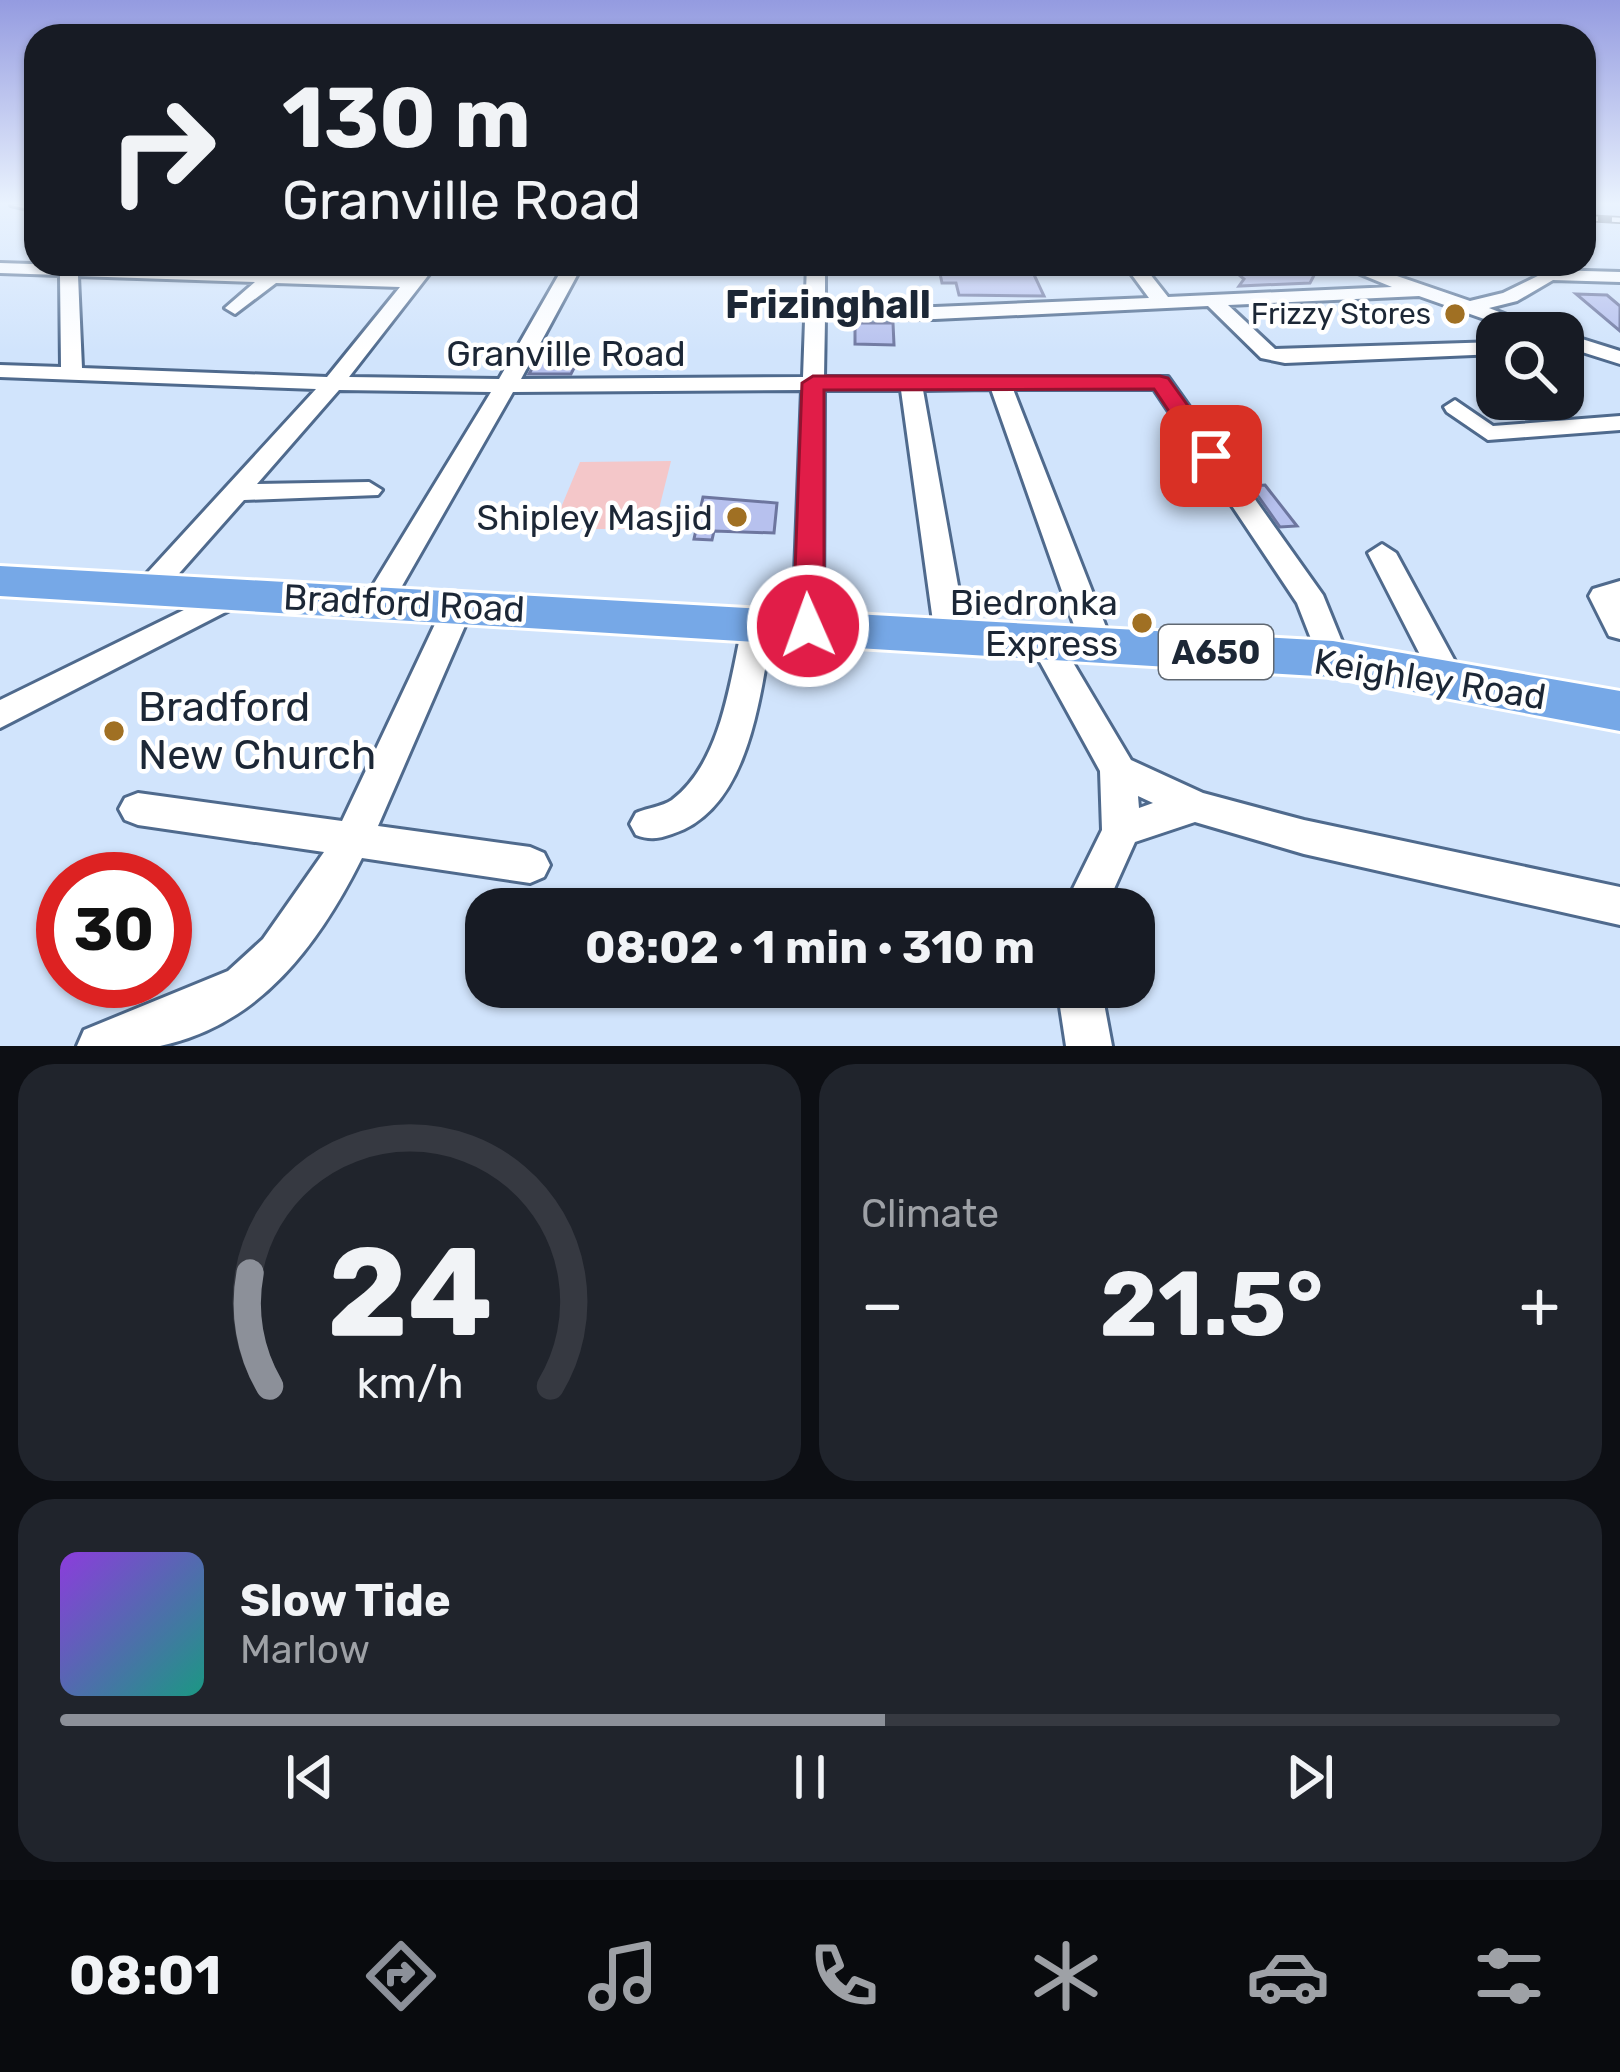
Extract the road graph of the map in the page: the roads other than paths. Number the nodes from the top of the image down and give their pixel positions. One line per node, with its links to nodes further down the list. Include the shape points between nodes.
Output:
1 (69, 276): 22 (street)
2 (264, 276): 14 (street)
3 (420, 276): 26 (street)
4 (568, 276): 27 (street)
5 (816, 276): 16 (street)
6 (1142, 276): 13 (street)
7 (1378, 276): 11 (street)
8 (1548, 276): 15 (street)
9 (1585, 276): 10 (street)
10 (1620, 277)
11 (1417, 290): 12 (street); 15 (street)
12 (1212, 300): 13 (street); 19 (street, via 1268,354)
13 (1162, 302): 16 (street)
14 (235, 308)
15 (1466, 308): 17 (street)
16 (815, 312): 25 (street)
17 (1478, 312)
18 (1584, 348): 20 (street)
19 (1476, 349)
20 (1620, 358)
21 (0, 371): 22 (street, Granville Road)
22 (72, 374): 26 (street, Granville Road)
23 (911, 382): 24 (street, Granville Road); 25 (street, Granville Road); 42 (street)
24 (999, 382): 44 (street); 45 (street, Granville Road, via 1160,382 1296,578)
25 (813, 383): 27 (street, Granville Road); 40 (street)
26 (332, 385): 27 (street, Granville Road); 31 (street)
27 (511, 386): 37 (street, via 458,460)
28 (1455, 407): 29 (street, via 1488,433)
29 (1620, 423)
30 (370, 490): 31 (street)
31 (234, 492): 34 (street)
32 (1382, 553): 46 (street)
33 (0, 581): 34 (highway, Bradford Road / A650)
34 (149, 589): 35 (highway, Bradford Road / A650)
35 (238, 594): 37 (highway, Bradford Road / A650); 48 (street)
36 (1612, 594): 41 (street)
37 (380, 600): 38 (highway, Bradford Road / A650)
38 (459, 605): 39 (highway, Bradford Road / A650); 54 (street)
39 (758, 623): 40 (highway, Bradford Road / A650); 52 (street, via 741,696 704,792 680,815)
40 (808, 626): 42 (highway, Keighley Road / A650)
41 (1620, 628)
42 (951, 636): 43 (highway, Keighley Road / A650)
43 (1045, 642): 44 (highway, Keighley Road / A650); 49 (street)
44 (1096, 645): 45 (highway, Keighley Road / A650)
45 (1333, 659): 46 (highway, Keighley Road / A650)
46 (1448, 678): 47 (highway, Keighley Road / A650)
47 (1620, 711)
48 (0, 715)
49 (1118, 770): 50 (street); 53 (street)
50 (1195, 806): 53 (street); 57 (street)
51 (138, 809): 54 (street)
52 (649, 824)
53 (1121, 830): 56 (street)
54 (351, 836): 55 (street); 59 (street, via 290,946 239,989)
55 (530, 865)
56 (1094, 888)
57 (1620, 906)
58 (1083, 1008): 60 (street)
59 (100, 1046)
60 (1089, 1046)

